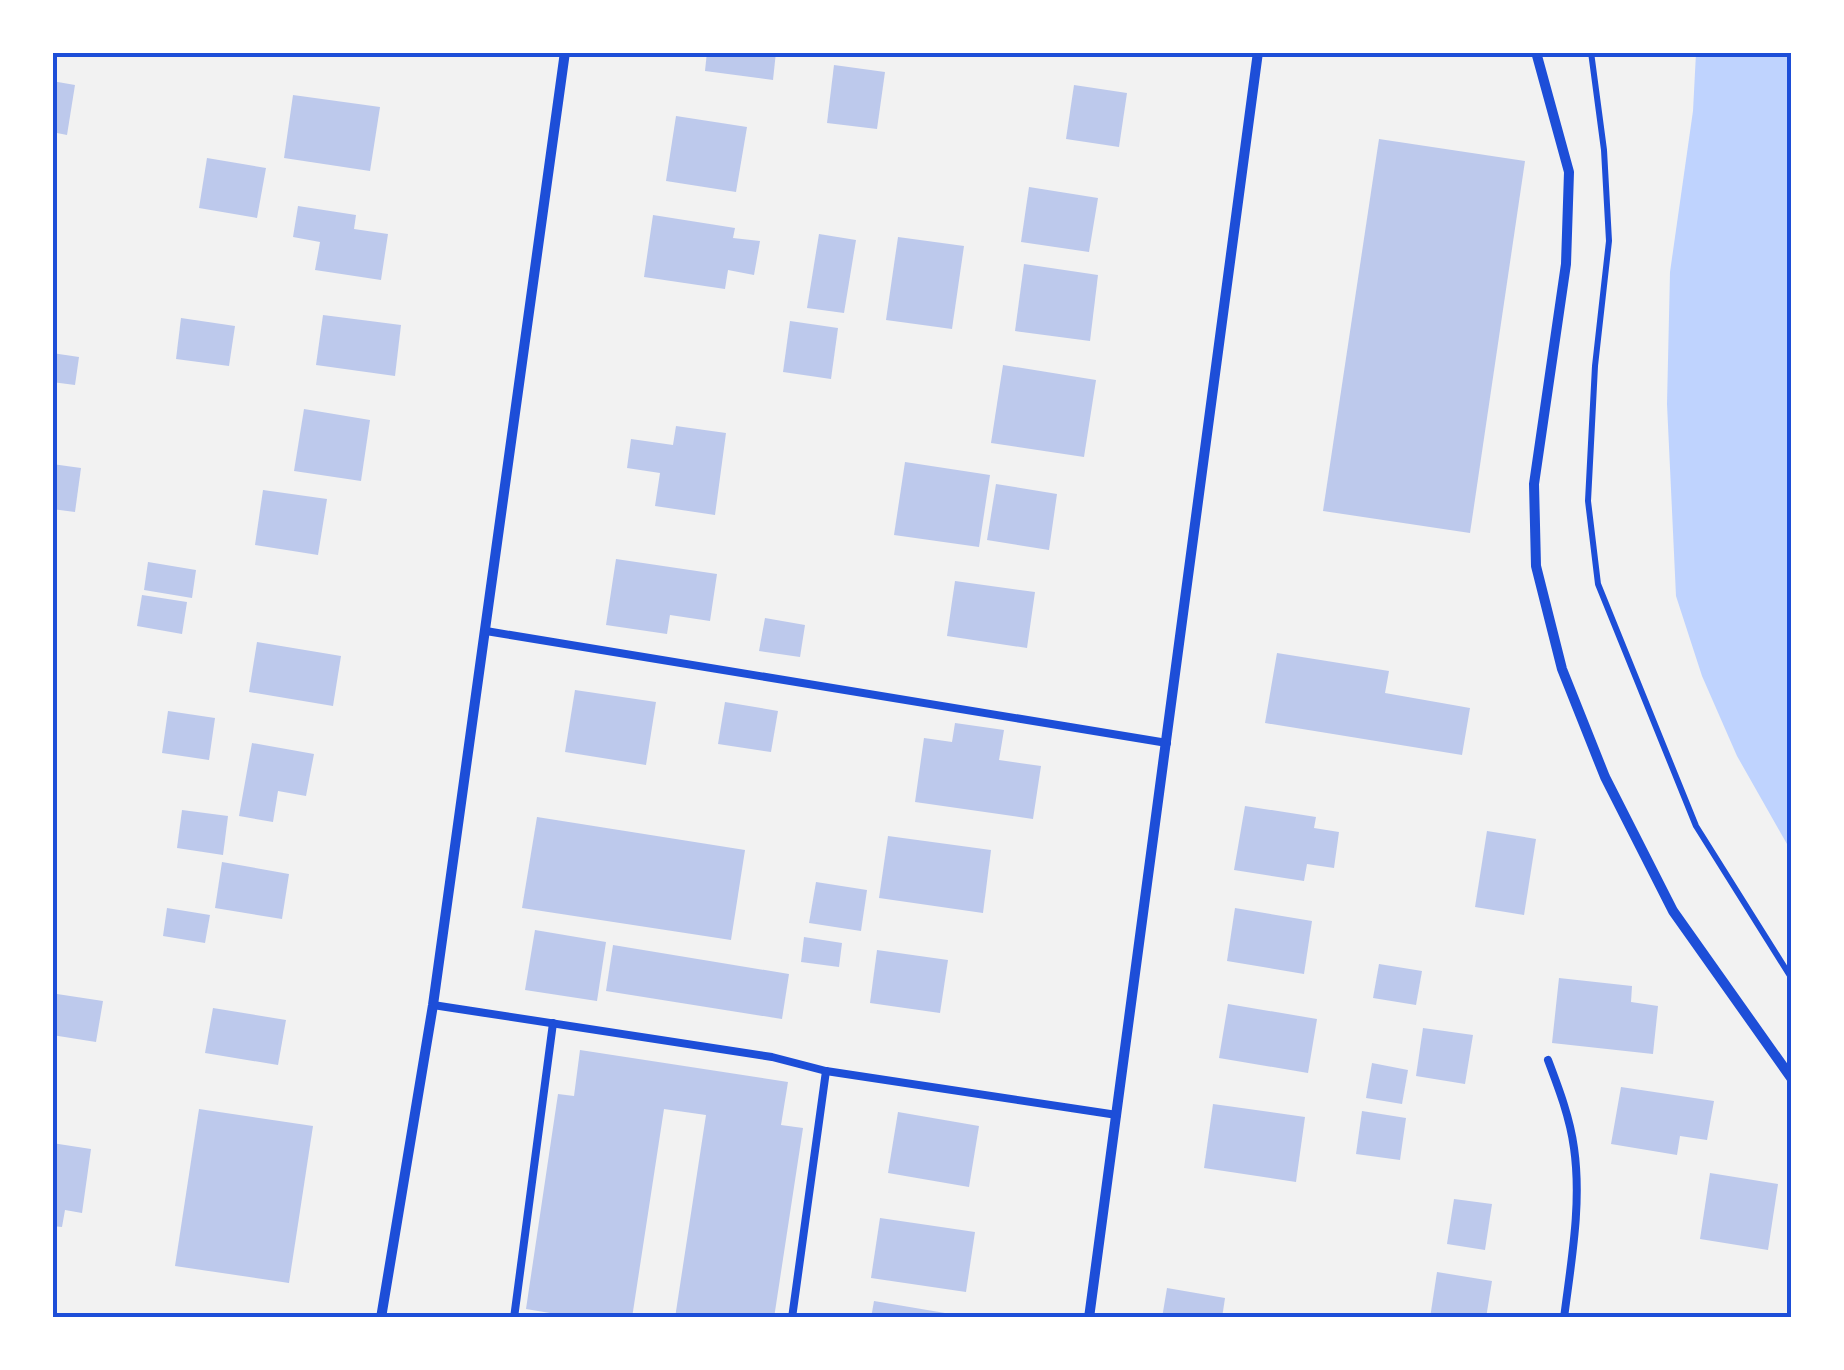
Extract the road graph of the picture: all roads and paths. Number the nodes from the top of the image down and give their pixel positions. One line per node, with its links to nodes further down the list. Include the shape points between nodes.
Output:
1 (565, 52): 5 (street)
2 (1258, 52): 6 (street)
3 (1536, 52): 12 (street, via 1568,172 1566,264 1534,484 1536,566 1562,668 1605,777 1664,894)
4 (1591, 52): 7 (path, via 1609,241 1588,501 1598,584 1696,826)
5 (486, 631): 6 (lane); 8 (street)
6 (1168, 743): 13 (street)
7 (1792, 979)
8 (433, 1004): 9 (lane); 14 (street)
9 (553, 1023): 11 (lane); 15 (lane)
10 (1548, 1060): 18 (lane, via 1571,1132 1577,1187)
11 (826, 1072): 13 (lane); 16 (lane)
12 (1792, 1078)
13 (1117, 1115): 17 (street)
14 (381, 1318)
15 (514, 1318)
16 (792, 1318)
17 (1088, 1318)
18 (1564, 1318)

